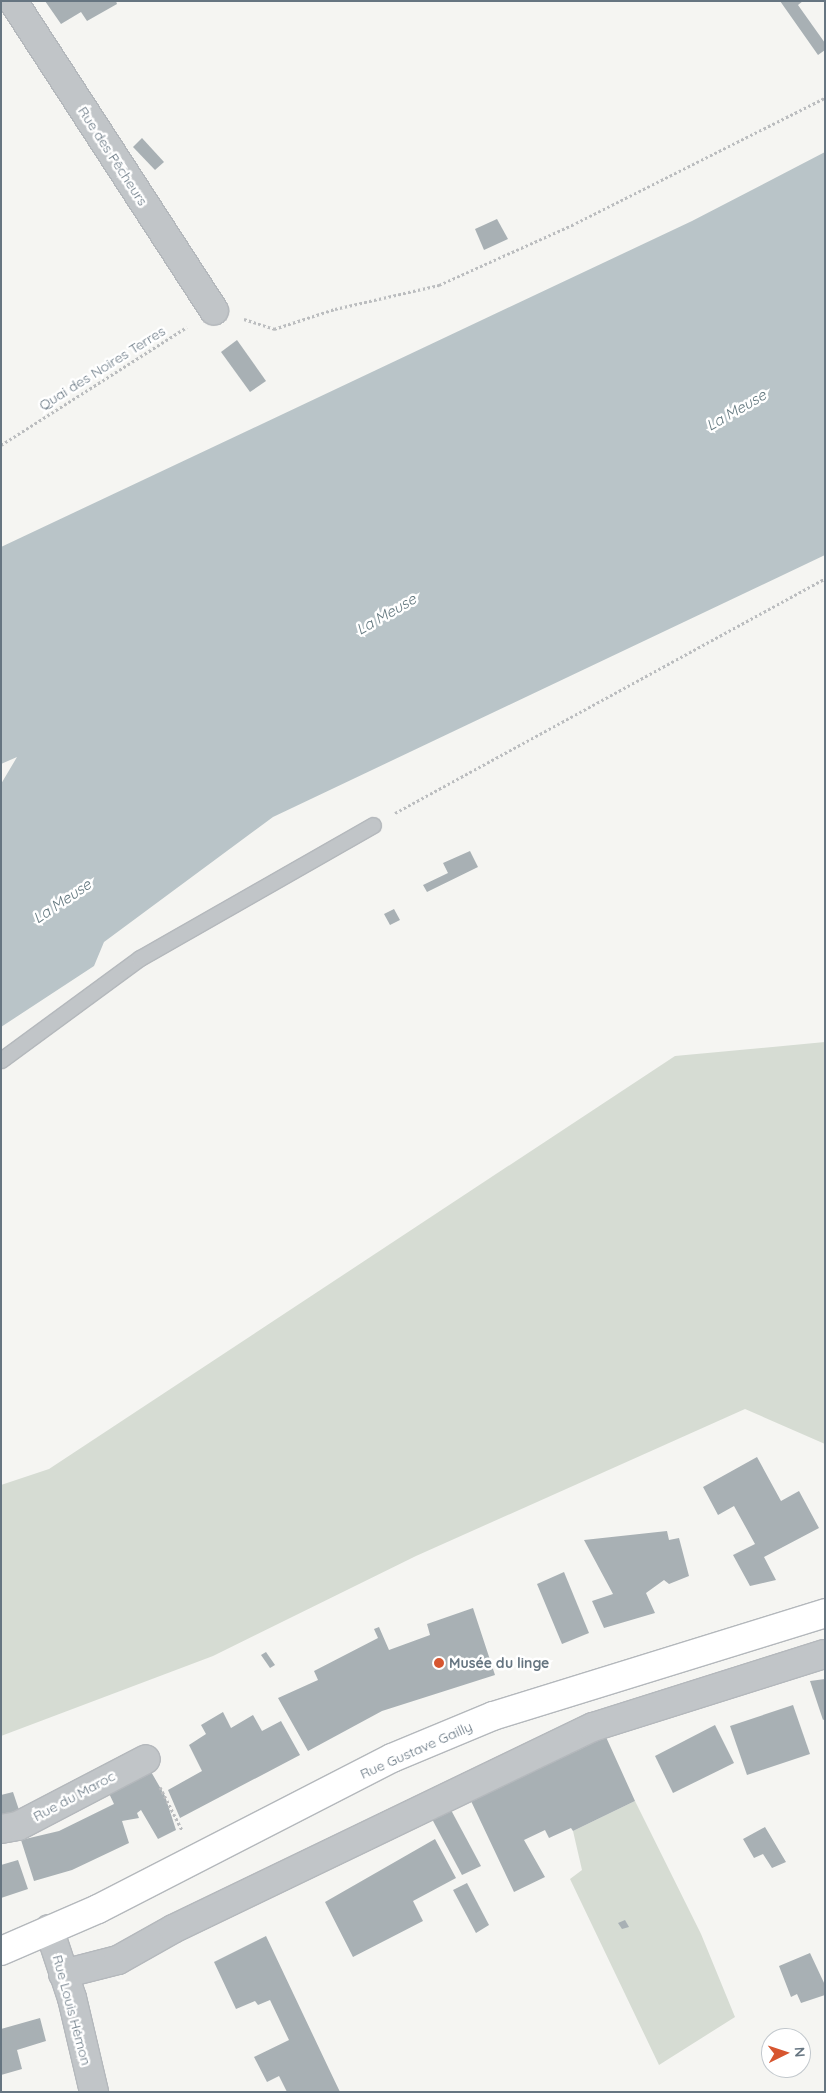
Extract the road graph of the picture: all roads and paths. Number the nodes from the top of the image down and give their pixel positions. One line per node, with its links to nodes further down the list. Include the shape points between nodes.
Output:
1 (12, 1): 3 (street, Rue des Pêcheurs)
2 (825, 98): 3 (path, via 576,223 439,285 335,309 274,329)
3 (214, 310): 4 (path, Quai des Noires Terres)
4 (1, 444)
5 (825, 579): 6 (path)
6 (373, 825): 7 (lane, via 140,958)
7 (1, 1060)
8 (825, 1613): 12 (street, Rue Gustave Gailly, via 493,1716 392,1758)
9 (825, 1654): 15 (street, via 593,1727 118,1960)
10 (146, 1759): 11 (street, Rue du Maroc, via 18,1826); 12 (path)
11 (1, 1829)
12 (196, 1858): 13 (street, Rue Gustave Gailly, via 98,1909)
13 (49, 1929): 14 (street, Rue Gustave Gailly); 15 (street, Rue Louis Hémon)
14 (1, 1951)
15 (63, 1974): 16 (street, Rue Louis Hémon)
16 (94, 2092)

